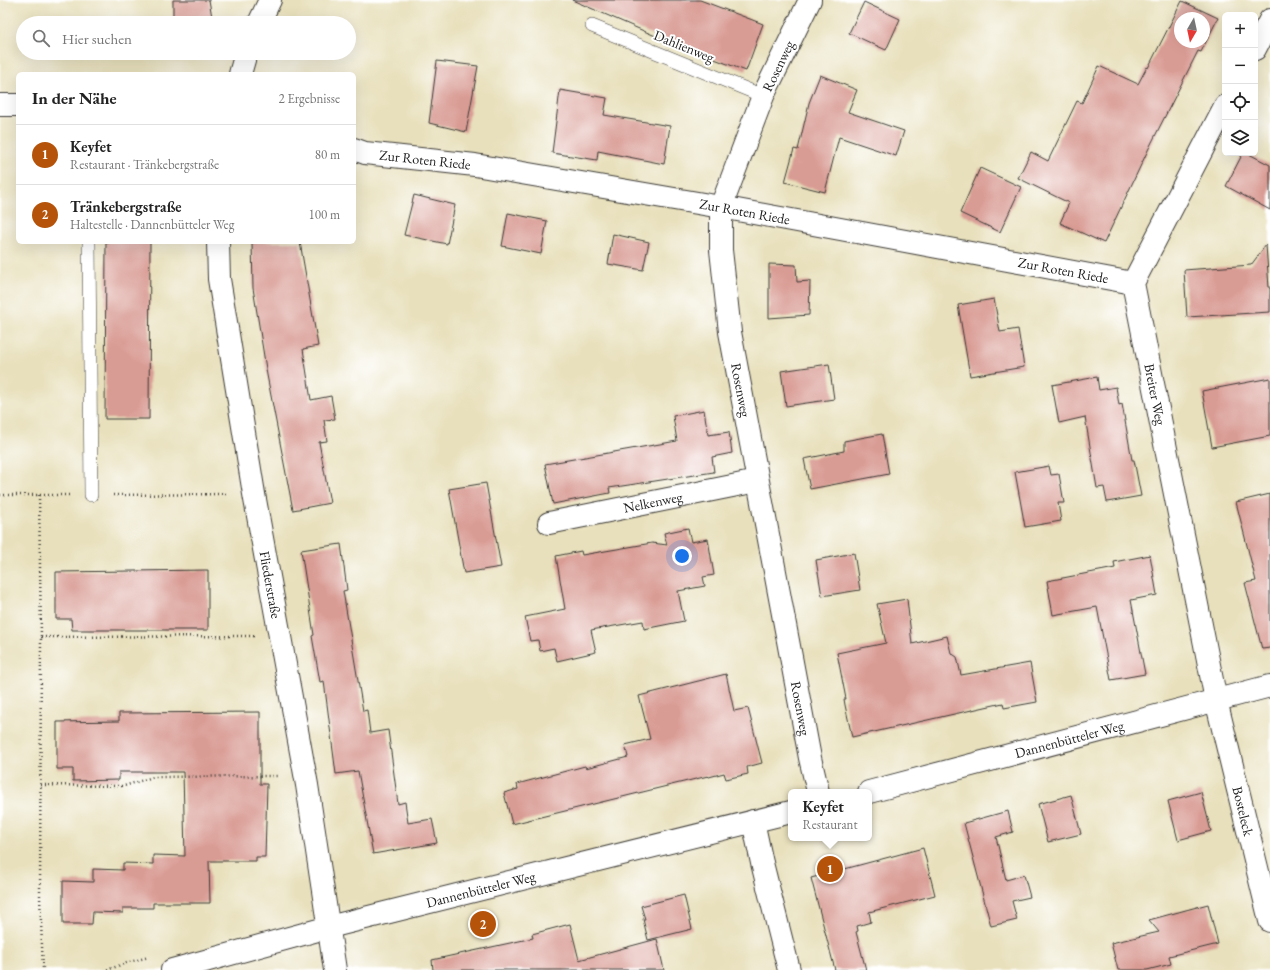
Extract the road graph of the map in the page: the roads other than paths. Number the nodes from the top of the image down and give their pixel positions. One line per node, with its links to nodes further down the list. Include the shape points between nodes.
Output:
1 (270, 0): 3 (street)
2 (810, 0): 9 (street, Rosenweg)
3 (262, 16)
4 (1270, 20): 6 (street)
5 (592, 26): 9 (lane, Dahlienweg)
6 (1256, 48)
7 (244, 60): 8 (street)
8 (241, 72)
9 (763, 96): 14 (street, Rosenweg)
10 (0, 104): 11 (street)
11 (16, 105)
12 (1222, 112): 17 (street)
13 (356, 150): 14 (street, Zur Roten Riede, via 475,165)
14 (721, 207): 17 (street, Zur Roten Riede); 18 (street, Rosenweg, via 721,250 730,332)
15 (89, 244): 19 (lane)
16 (218, 244): 28 (street, Fliederstraße, via 220,279 254,494 307,785)
17 (1133, 283): 22 (street, Breiter Weg)
18 (758, 481): 20 (street, Nelkenweg); 23 (street, Rosenweg)
19 (91, 495)
20 (549, 523)
21 (1270, 686): 22 (street, Dannenbütteler Weg)
22 (1216, 700): 24 (street, Dannenbütteler Weg); 27 (street, Bosteleck)
23 (817, 789)
24 (872, 791)
25 (788, 813): 26 (street, Dannenbütteler Weg)
26 (753, 821): 28 (street, Dannenbütteler Weg); 31 (street)
27 (1270, 921)
28 (329, 927): 29 (street, Dannenbütteler Weg); 30 (street, Fliederstraße)
29 (172, 970)
30 (335, 970)
31 (789, 970)

